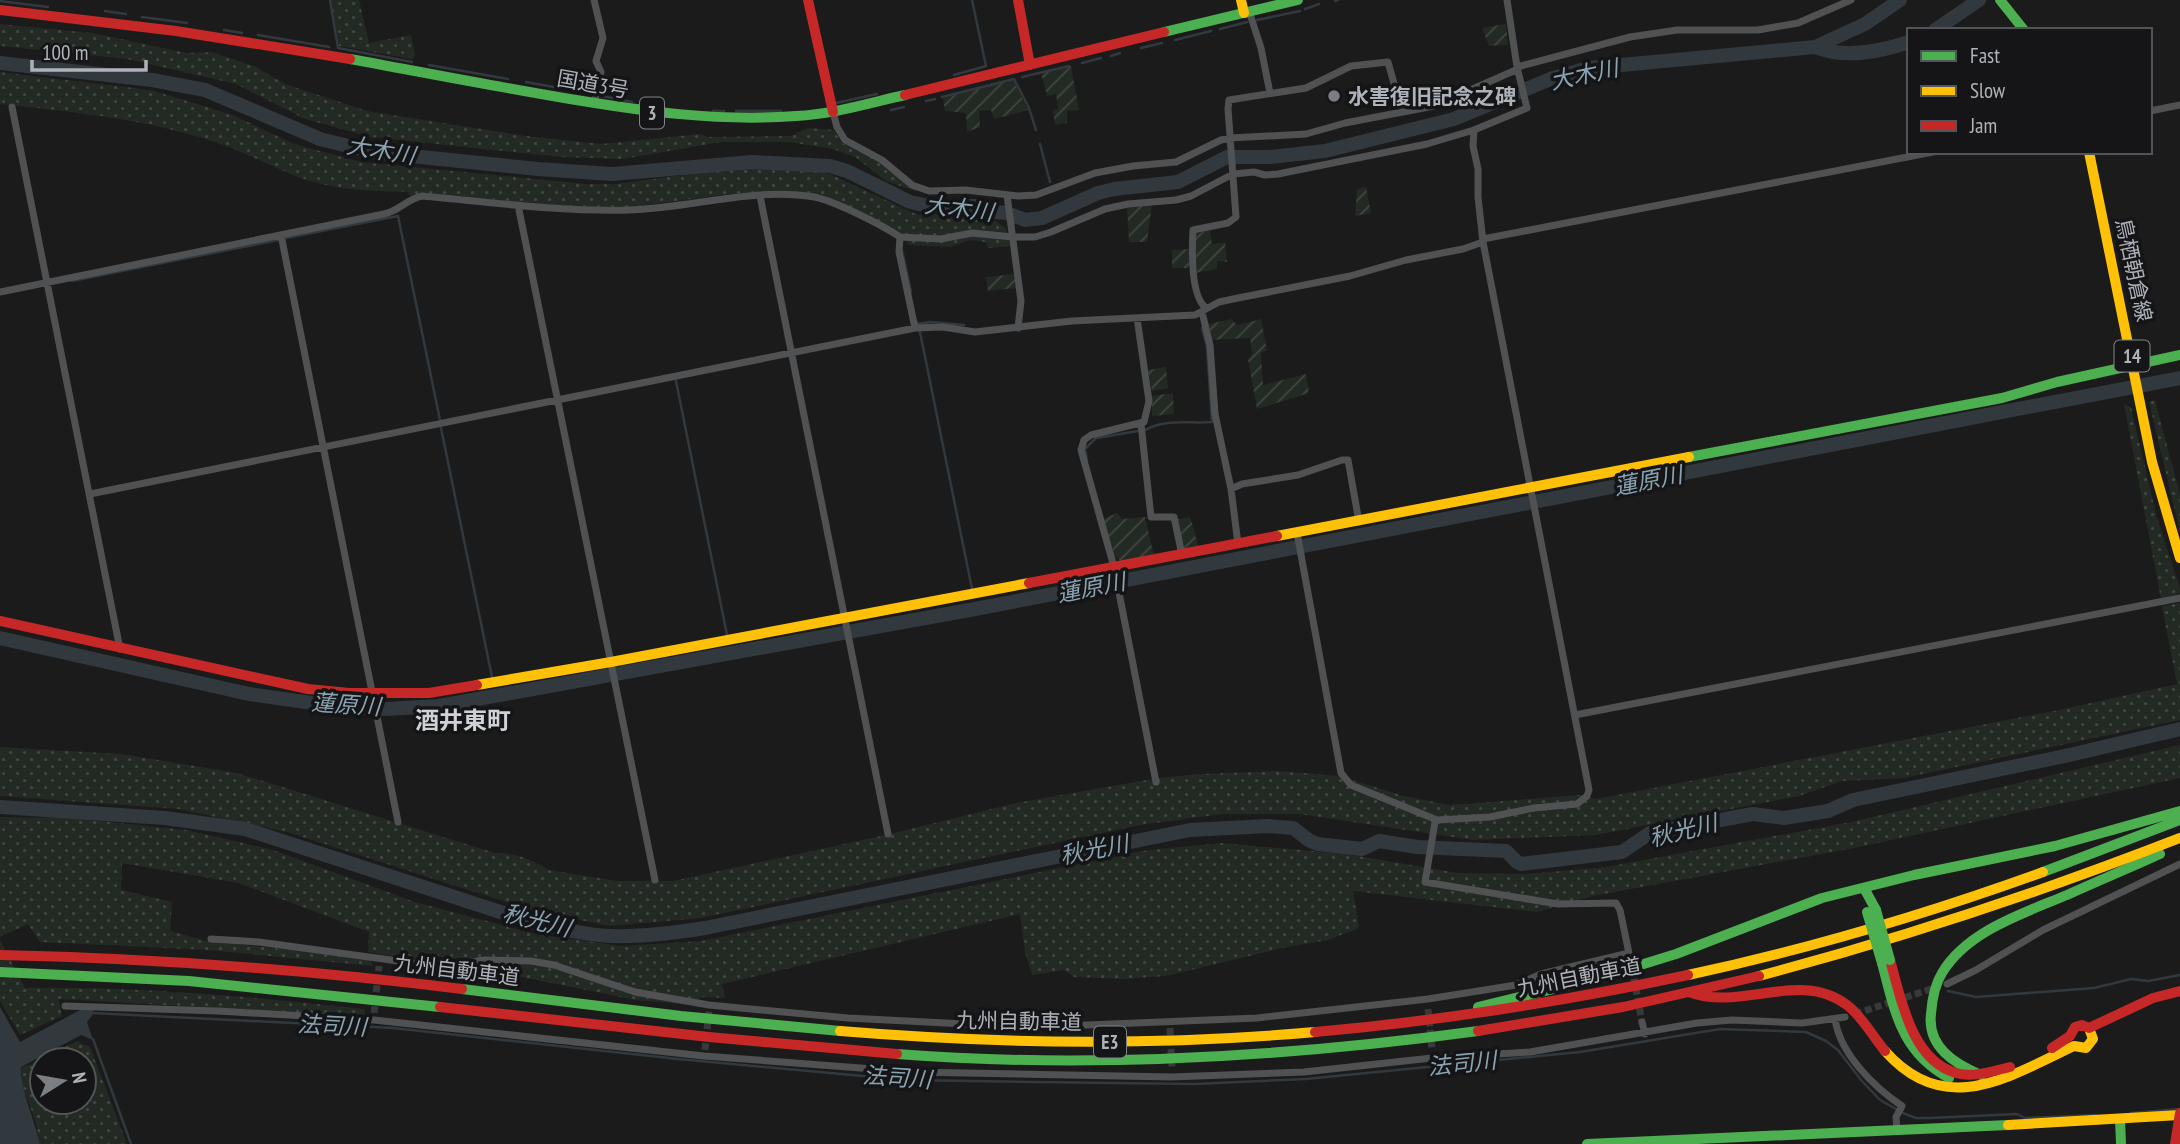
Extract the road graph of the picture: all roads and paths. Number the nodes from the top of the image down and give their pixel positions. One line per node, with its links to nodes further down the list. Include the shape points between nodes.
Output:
1 (594, 0): 15 (street, via 603,38 596,61 601,72)
2 (808, 0): 20 (main road)
3 (1018, 0): 12 (main road)
4 (1241, 0): 10 (main road)
5 (1298, 0): 10 (main road, 国道3号 / 3)
6 (1507, 0): 13 (street)
7 (1851, 0): 13 (street, via 1798,23 1758,30 1677,30 1630,37)
8 (2002, 3): 11 (main road)
9 (0, 10): 15 (main road, 国道3号 / 3, via 173,29)
10 (1247, 12): 12 (main road, 国道3号 / 3); 14 (street, via 1261,48)
11 (2022, 28)
12 (1031, 65): 20 (main road, 国道3号 / 3)
13 (1518, 68): 19 (street, via 1443,102); 21 (street, via 1527,108)
14 (1270, 93): 19 (street, via 1306,88 1351,66 1388,62); 22 (street, via 1229,100)
15 (594, 103): 20 (main road, 国道3号 / 3, via 710,119 769,120)
16 (2180, 105): 18 (street)
17 (12, 107): 33 (street)
18 (2152, 111)
19 (1402, 112): 22 (street, via 1306,134)
20 (833, 113): 27 (street, via 845,140 882,160 919,189 966,190)
21 (1474, 130): 25 (street, via 1278,174); 32 (street)
22 (1230, 138): 25 (street); 27 (street, via 1176,162 1095,173 1037,195)
23 (1923, 154): 32 (street)
24 (2089, 154): 41 (main road, 鳥栖朝倉線 / 14)
25 (1233, 174): 29 (street, via 1177,200 1105,209 1035,237); 35 (street, via 1236,217 1193,230 1195,280)
26 (760, 195): 28 (street, via 631,210); 31 (street, via 816,197); 39 (street)
27 (1007, 198): 29 (street)
28 (518, 205): 30 (street, via 422,196 391,212); 42 (street)
29 (1012, 234): 31 (street); 38 (street, via 1021,301)
30 (281, 235): 33 (street); 44 (street)
31 (900, 237): 37 (street)
32 (1483, 241): 35 (street); 46 (street)
33 (45, 282): 34 (street); 47 (street)
34 (0, 292)
35 (1204, 310): 36 (street); 45 (street, via 1215,414)
36 (1137, 318): 38 (street); 43 (street, via 1149,401)
37 (915, 328): 38 (street); 39 (street)
38 (1018, 328)
39 (792, 354): 42 (street); 55 (street)
40 (2180, 355): 41 (main road)
41 (2134, 365): 46 (main road, via 2002,398); 52 (main road, 鳥栖朝倉線 / 14, via 2152,462)
42 (558, 400): 44 (street); 58 (street)
43 (1141, 424): 51 (street, via 1151,517 1174,517); 53 (street, via 1091,435 1081,450)
44 (323, 447): 47 (street); 59 (street)
45 (1231, 489): 48 (street, via 1348,460); 50 (street)
46 (1531, 489): 48 (main road); 60 (street)
47 (90, 494): 57 (street)
48 (1359, 522): 49 (main road)
49 (1297, 533): 50 (main road); 65 (street, via 1341,773 1351,785)
50 (1238, 544): 51 (main road)
51 (1182, 555): 53 (main road)
52 (2180, 558)
53 (1114, 567): 55 (main road); 61 (street)
54 (2180, 598): 60 (street)
55 (845, 619): 58 (main road); 66 (street)
56 (0, 621): 57 (main road)
57 (120, 649): 59 (main road, via 308,690)
58 (611, 662): 59 (main road, via 429,693); 70 (street)
59 (372, 693): 64 (street)
60 (1574, 715): 65 (street, via 1589,790 1582,801)
61 (1156, 782)
62 (2180, 811): 71 (main road, via 2055,846)
63 (2180, 820): 87 (main road, 九州自動車道 / E3, via 2010,884 1845,936 1627,988)
64 (398, 822)
65 (1436, 823): 73 (street, via 1425,881 1558,904 1616,903)
66 (888, 834)
67 (2180, 838): 80 (main road, 九州自動車道 / E3, via 2016,901 1928,929)
68 (2180, 846): 92 (main road, via 2014,917 1982,934 1951,961 1933,993 1930,1023 1946,1055 1959,1068)
69 (2180, 864): 78 (street, via 2043,930)
70 (655, 880)
71 (1864, 888): 75 (main road, bridge); 87 (main road, via 1822,898 1676,954 1595,979)
72 (211, 939): 81 (street, via 442,967 484,960 531,961 709,1008 965,1024 1170,1026)
73 (1629, 953): 76 (street); 81 (street, via 1541,974 1516,985)
74 (0, 955): 87 (main road, 九州自動車道 / E3, via 205,962 913,1038 1041,1042 1200,1039)
75 (1886, 962): 92 (main road, via 1919,1047 1951,1072); 93 (main road, via 1901,1028 1913,1053 1929,1069 1957,1081)
76 (1631, 963)
77 (0, 972): 80 (main road, 九州自動車道 / E3, via 206,981 801,1047 1013,1059 1225,1056 1369,1044 1504,1028)
78 (1947, 984)
79 (2180, 991): 89 (main road, via 2153,998)
80 (1688, 992): 93 (main road, via 1713,999 1789,989 1824,993 1849,1006 1896,1063 1926,1084 1959,1090)
81 (1428, 999): 84 (street)
82 (2180, 999): 89 (main road)
83 (65, 1006): 90 (street, via 374,1017 913,1072 1304,1072 1432,1054 1530,1052)
84 (1428, 1009)
85 (1845, 1017): 86 (street)
86 (1835, 1019): 90 (street, via 1720,1021); 96 (street, via 1837,1031 1864,1073 1902,1106 1896,1117)
87 (1423, 1021)
88 (1642, 1022): 90 (street)
89 (2091, 1031): 91 (main road, via 2082,1025 2075,1027); 91 (main road, via 2089,1045 2082,1048)
90 (1645, 1034)
91 (2072, 1041): 92 (main road); 93 (main road)
92 (1981, 1075)
93 (2007, 1076)
94 (2180, 1114): 95 (main road); 99 (main road, bridge)
95 (2120, 1119): 96 (main road); 98 (main road)
96 (1897, 1130): 97 (main road)
97 (1587, 1144)
98 (2121, 1144)
99 (2175, 1144)

